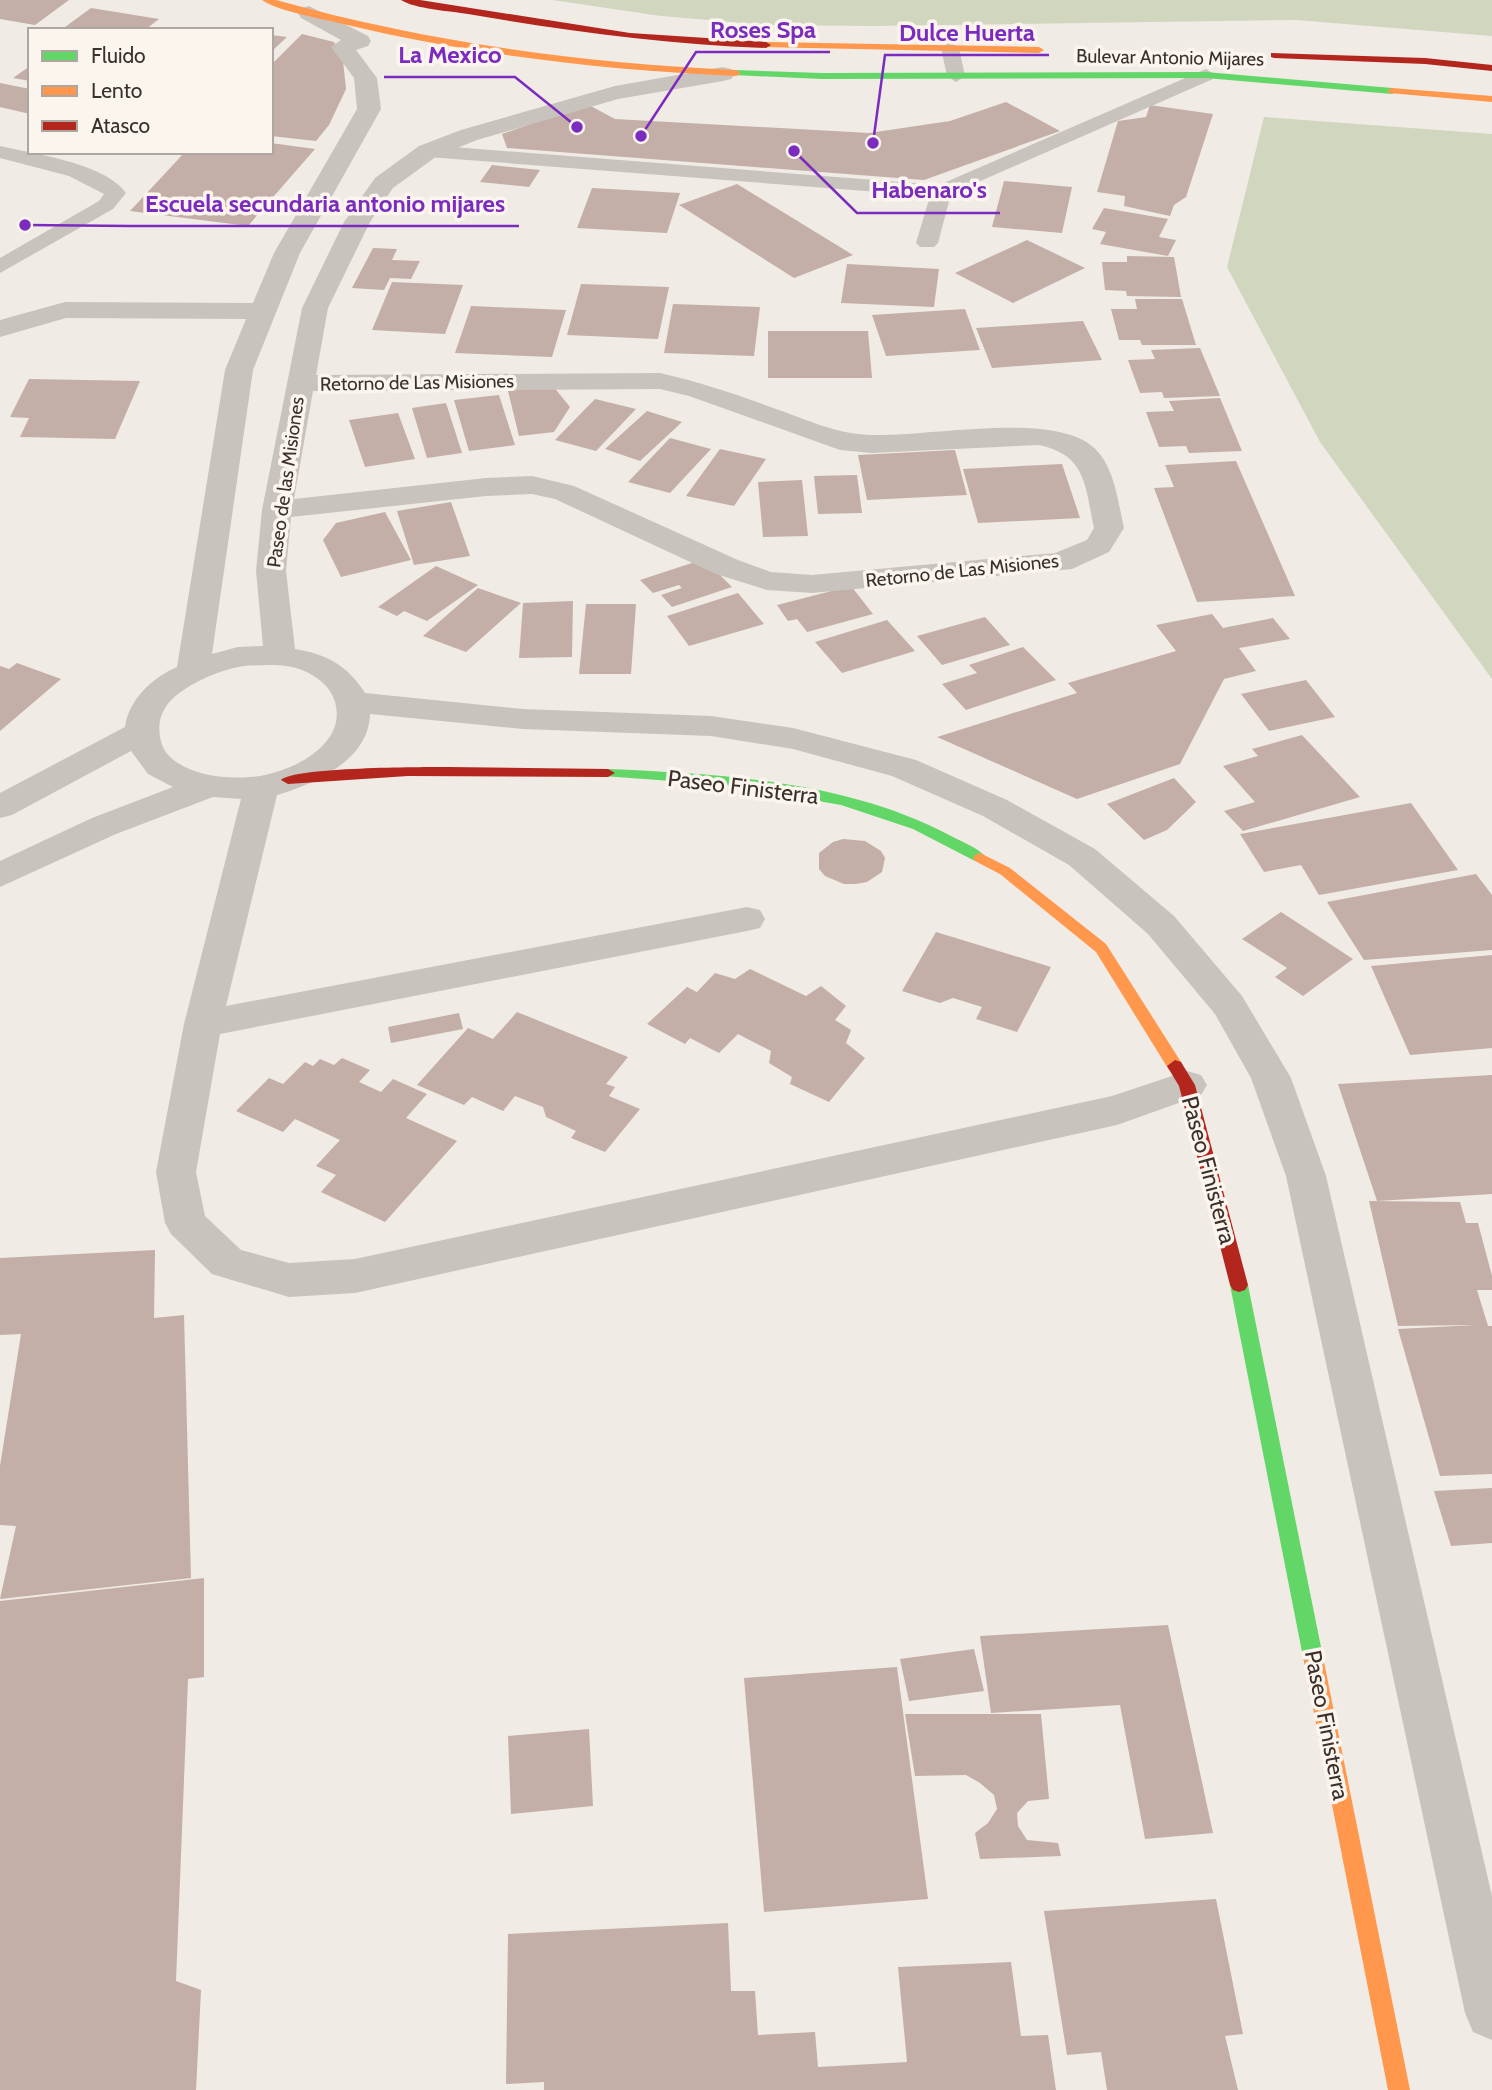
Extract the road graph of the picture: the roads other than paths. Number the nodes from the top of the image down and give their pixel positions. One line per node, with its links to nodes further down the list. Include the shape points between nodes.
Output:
1 (266, 0): 3 (main road, Bulevar Antonio Mijares)
2 (405, 0): 4 (main road, Bulevar Antonio Mijares, via 547,26 708,44)
3 (309, 13): 8 (main road, Bulevar Antonio Mijares, via 510,53 649,71); 17 (street, via 360,41 342,47 365,78 369,109 287,253)
4 (950, 48): 5 (main road, Bulevar Antonio Mijares); 10 (lane)
5 (1061, 51)
6 (1254, 55): 7 (main road, Bulevar Antonio Mijares)
7 (1492, 68)
8 (723, 74): 10 (main road, Bulevar Antonio Mijares); 12 (street, Paseo de las Misiones, via 615,93 521,118)
9 (1206, 75): 10 (main road, Bulevar Antonio Mijares); 11 (main road, Bulevar Antonio Mijares); 14 (lane)
10 (956, 76)
11 (1492, 99)
12 (428, 151): 14 (lane); 19 (street, Paseo de las Misiones, via 384,183 357,222 315,308)
13 (0, 152): 16 (lane, via 77,172 103,182 116,193 106,205)
14 (942, 191): 15 (lane)
15 (927, 243)
16 (0, 267)
17 (264, 311): 18 (street, via 65,310); 22 (street, via 239,370)
18 (0, 329)
19 (299, 383): 20 (street, Paseo de las Misiones); 20 (street, Retorno de Las Misiones, via 660,381 840,441 872,444 1039,436 1065,440 1091,460 1110,528 1098,546 1061,562 812,584 767,581 727,567 564,492 532,485)
20 (278, 510): 21 (street, Paseo de las Misiones, via 271,572)
21 (280, 656): 22 (street, via 235,657); 23 (street, via 316,663 341,680)
22 (193, 670): 24 (street, via 154,698)
23 (355, 702): 25 (street, via 352,731 328,759); 32 (street, via 523,719 711,726 793,739 904,768 995,808 1082,858 1161,925 1230,1005 1271,1078 1306,1176)
24 (140, 733): 26 (street, via 149,757 173,776); 27 (street)
25 (275, 783): 26 (street, via 234,789); 30 (street); 31 (main road, Paseo Finisterra, via 331,775 611,773 754,783 832,797 918,825 1005,871 1101,948)
26 (207, 787): 28 (street, via 104,826)
27 (0, 807)
28 (0, 875)
29 (747, 919): 30 (street)
30 (203, 1024): 31 (street, via 176,1172 186,1223 227,1262 289,1280 355,1276 902,1159 1117,1110)
31 (1187, 1085): 33 (main road, Paseo Finisterra, via 1242,1295)
32 (1492, 2013)
33 (1399, 2090)

